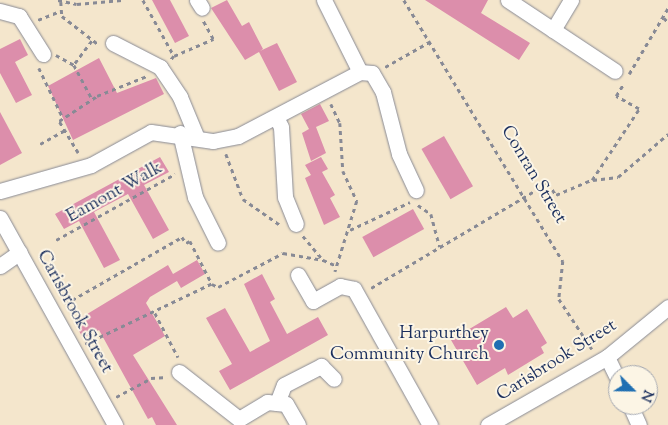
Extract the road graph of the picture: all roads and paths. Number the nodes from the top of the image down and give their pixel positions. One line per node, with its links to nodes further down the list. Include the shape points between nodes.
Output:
1 (58, 0): 8 (path)
2 (122, 0): 8 (path)
3 (143, 0): 21 (path)
4 (324, 0): 25 (street)
5 (404, 0): 18 (path, Conran Street)
6 (508, 0): 16 (street)
7 (571, 0): 16 (street)
8 (62, 2): 12 (path)
9 (200, 4): 21 (path, via 201,18 213,39)
10 (668, 8): 13 (path)
11 (0, 11): 15 (street, via 16,13)
12 (60, 11): 15 (path); 17 (path)
13 (664, 18): 14 (path); 38 (path, via 616,96 639,110)
14 (668, 22)
15 (25, 26): 20 (street)
16 (553, 30): 24 (street)
17 (92, 41): 19 (path, via 106,48); 22 (path)
18 (431, 41): 25 (path); 41 (path, Conran Street)
19 (122, 44): 23 (street)
20 (43, 54): 22 (path, via 66,57); 29 (path, via 38,70)
21 (174, 56): 23 (path)
22 (74, 65): 27 (path)
23 (163, 70): 27 (path); 33 (street)
24 (615, 71)
25 (369, 74): 26 (street); 40 (street)
26 (324, 91): 28 (street); 44 (path, via 340,123 342,168 357,201)
27 (92, 99): 29 (path)
28 (276, 117): 34 (street); 43 (street, via 281,127 284,196)
29 (63, 118): 30 (path, via 59,121)
30 (64, 130): 35 (path); 36 (path)
31 (180, 133): 33 (street); 36 (street, via 142,135); 37 (street)
32 (668, 134): 38 (path, via 618,177)
33 (197, 138): 34 (street)
34 (223, 140): 43 (path, via 232,177 246,203 274,223)
35 (40, 144)
36 (86, 167): 39 (street)
37 (187, 167): 45 (path, Eamont Walk); 46 (street, via 195,197)
38 (592, 180): 41 (path, via 556,195 548,183)
39 (0, 192)
40 (413, 196): 44 (path); 47 (path, via 429,211)
41 (524, 198): 47 (path); 60 (path, Conran Street, via 563,261 560,299 592,350 610,344)
42 (0, 218): 48 (street, Carisbrook Street)
43 (297, 226): 49 (path)
44 (350, 230): 51 (path)
45 (56, 240)
46 (218, 243)
47 (440, 247): 55 (path)
48 (20, 252): 50 (street); 57 (street, Carisbrook Street)
49 (323, 260): 51 (path); 53 (path, via 283,253 222,286)
50 (0, 266)
51 (337, 266): 54 (path)
52 (298, 275): 54 (street, via 313,301)
53 (212, 284): 57 (path, via 190,241 186,243 182,237); 58 (path)
54 (332, 290): 55 (street, via 348,286)
55 (358, 295): 68 (street)
56 (668, 307): 60 (street, Carisbrook Street)
57 (51, 312): 59 (street, Carisbrook Street)
58 (155, 313): 59 (path); 62 (path, via 179,359)
59 (72, 349): 65 (street, Carisbrook Street)
60 (612, 353): 61 (street); 69 (street, Carisbrook Street)
61 (615, 365)
62 (179, 372): 64 (street, via 239,419 267,402); 65 (path, via 161,380 151,378)
63 (334, 379): 64 (street, via 321,366 284,385)
64 (277, 403): 67 (street, via 286,404)
65 (104, 404): 66 (street, Carisbrook Street)
66 (115, 425)
67 (298, 425)
68 (430, 425)
69 (488, 425)

